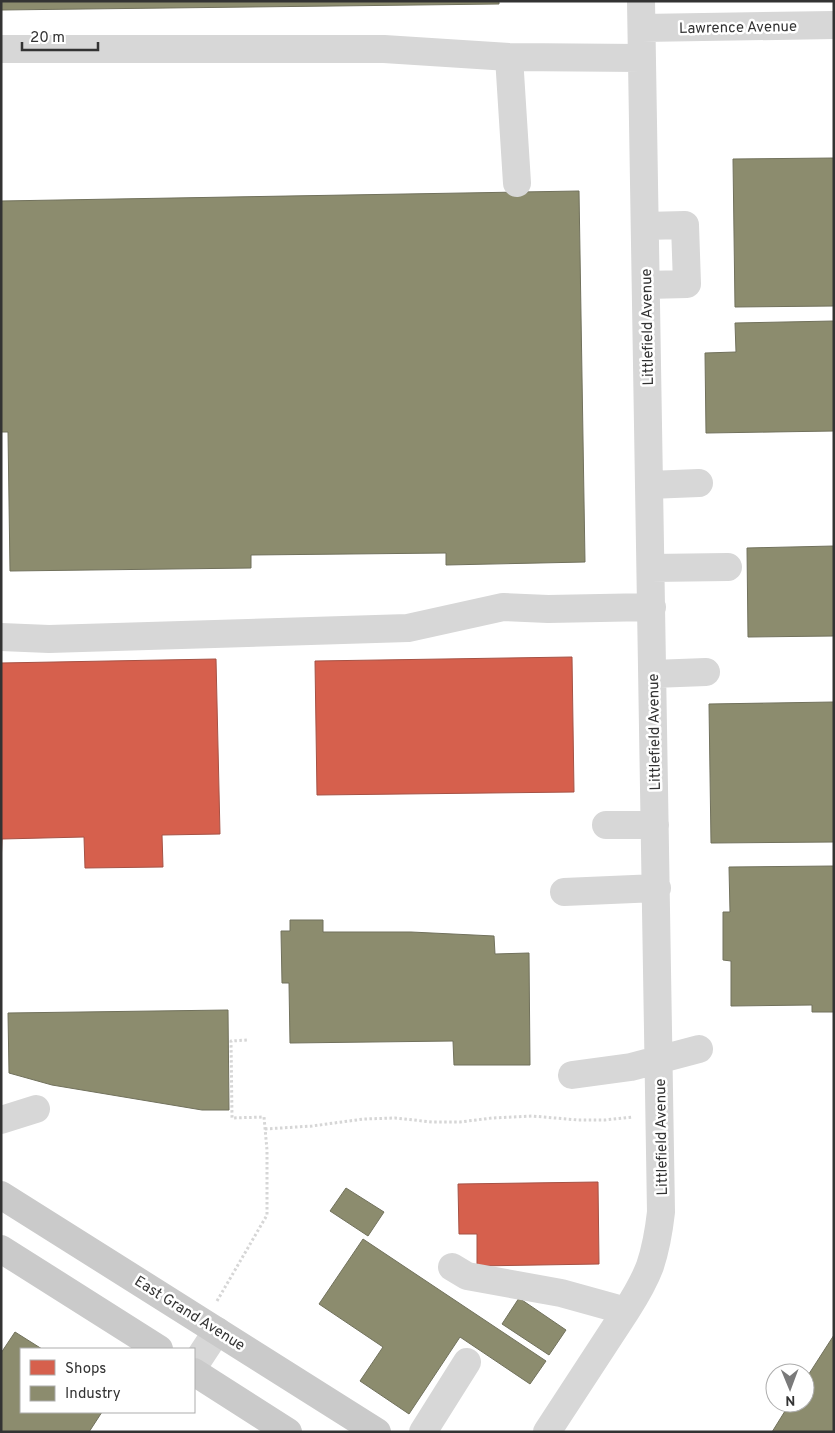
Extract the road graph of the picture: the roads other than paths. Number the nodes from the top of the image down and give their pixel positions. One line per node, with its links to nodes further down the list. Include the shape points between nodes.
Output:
1 (641, 1): 3 (street, Littlefield Avenue)
2 (834, 25): 3 (street, Lawrence Avenue)
3 (642, 28): 6 (street, Littlefield Avenue)
4 (1, 49): 5 (street, via 384,49)
5 (509, 56): 6 (street); 7 (street)
6 (642, 58): 8 (street, Littlefield Avenue)
7 (517, 183)
8 (645, 226): 9 (street, Littlefield Avenue); 9 (street, via 685,225 687,284)
9 (646, 285): 11 (street, Littlefield Avenue)
10 (698, 483): 11 (street)
11 (650, 485): 13 (street, Littlefield Avenue)
12 (728, 567): 13 (street)
13 (651, 568): 14 (street, Littlefield Avenue)
14 (652, 607): 15 (street, via 503,607 408,628 49,639); 17 (street, Littlefield Avenue)
15 (1, 637)
16 (706, 672): 17 (street)
17 (653, 674): 18 (street, Littlefield Avenue)
18 (655, 824): 19 (street); 20 (street, Littlefield Avenue)
19 (606, 825)
20 (656, 888): 21 (street); 23 (street, Littlefield Avenue)
21 (564, 892)
22 (699, 1049): 23 (street)
23 (660, 1060): 24 (street); 30 (street, Littlefield Avenue, via 661,1212 649,1267)
24 (572, 1075)
25 (36, 1109): 26 (street)
26 (1, 1120)
27 (1, 1195): 31 (main road, East Grand Avenue)
28 (1, 1249): 32 (main road)
29 (452, 1267): 30 (street, via 467,1276 561,1293)
30 (626, 1311): 39 (street, Littlefield Avenue)
31 (211, 1326): 34 (street); 37 (main road, East Grand Avenue)
32 (156, 1348)
33 (467, 1362): 38 (street)
34 (195, 1364)
35 (195, 1373): 36 (main road)
36 (288, 1432)
37 (377, 1432)
38 (423, 1432)
39 (547, 1432)

